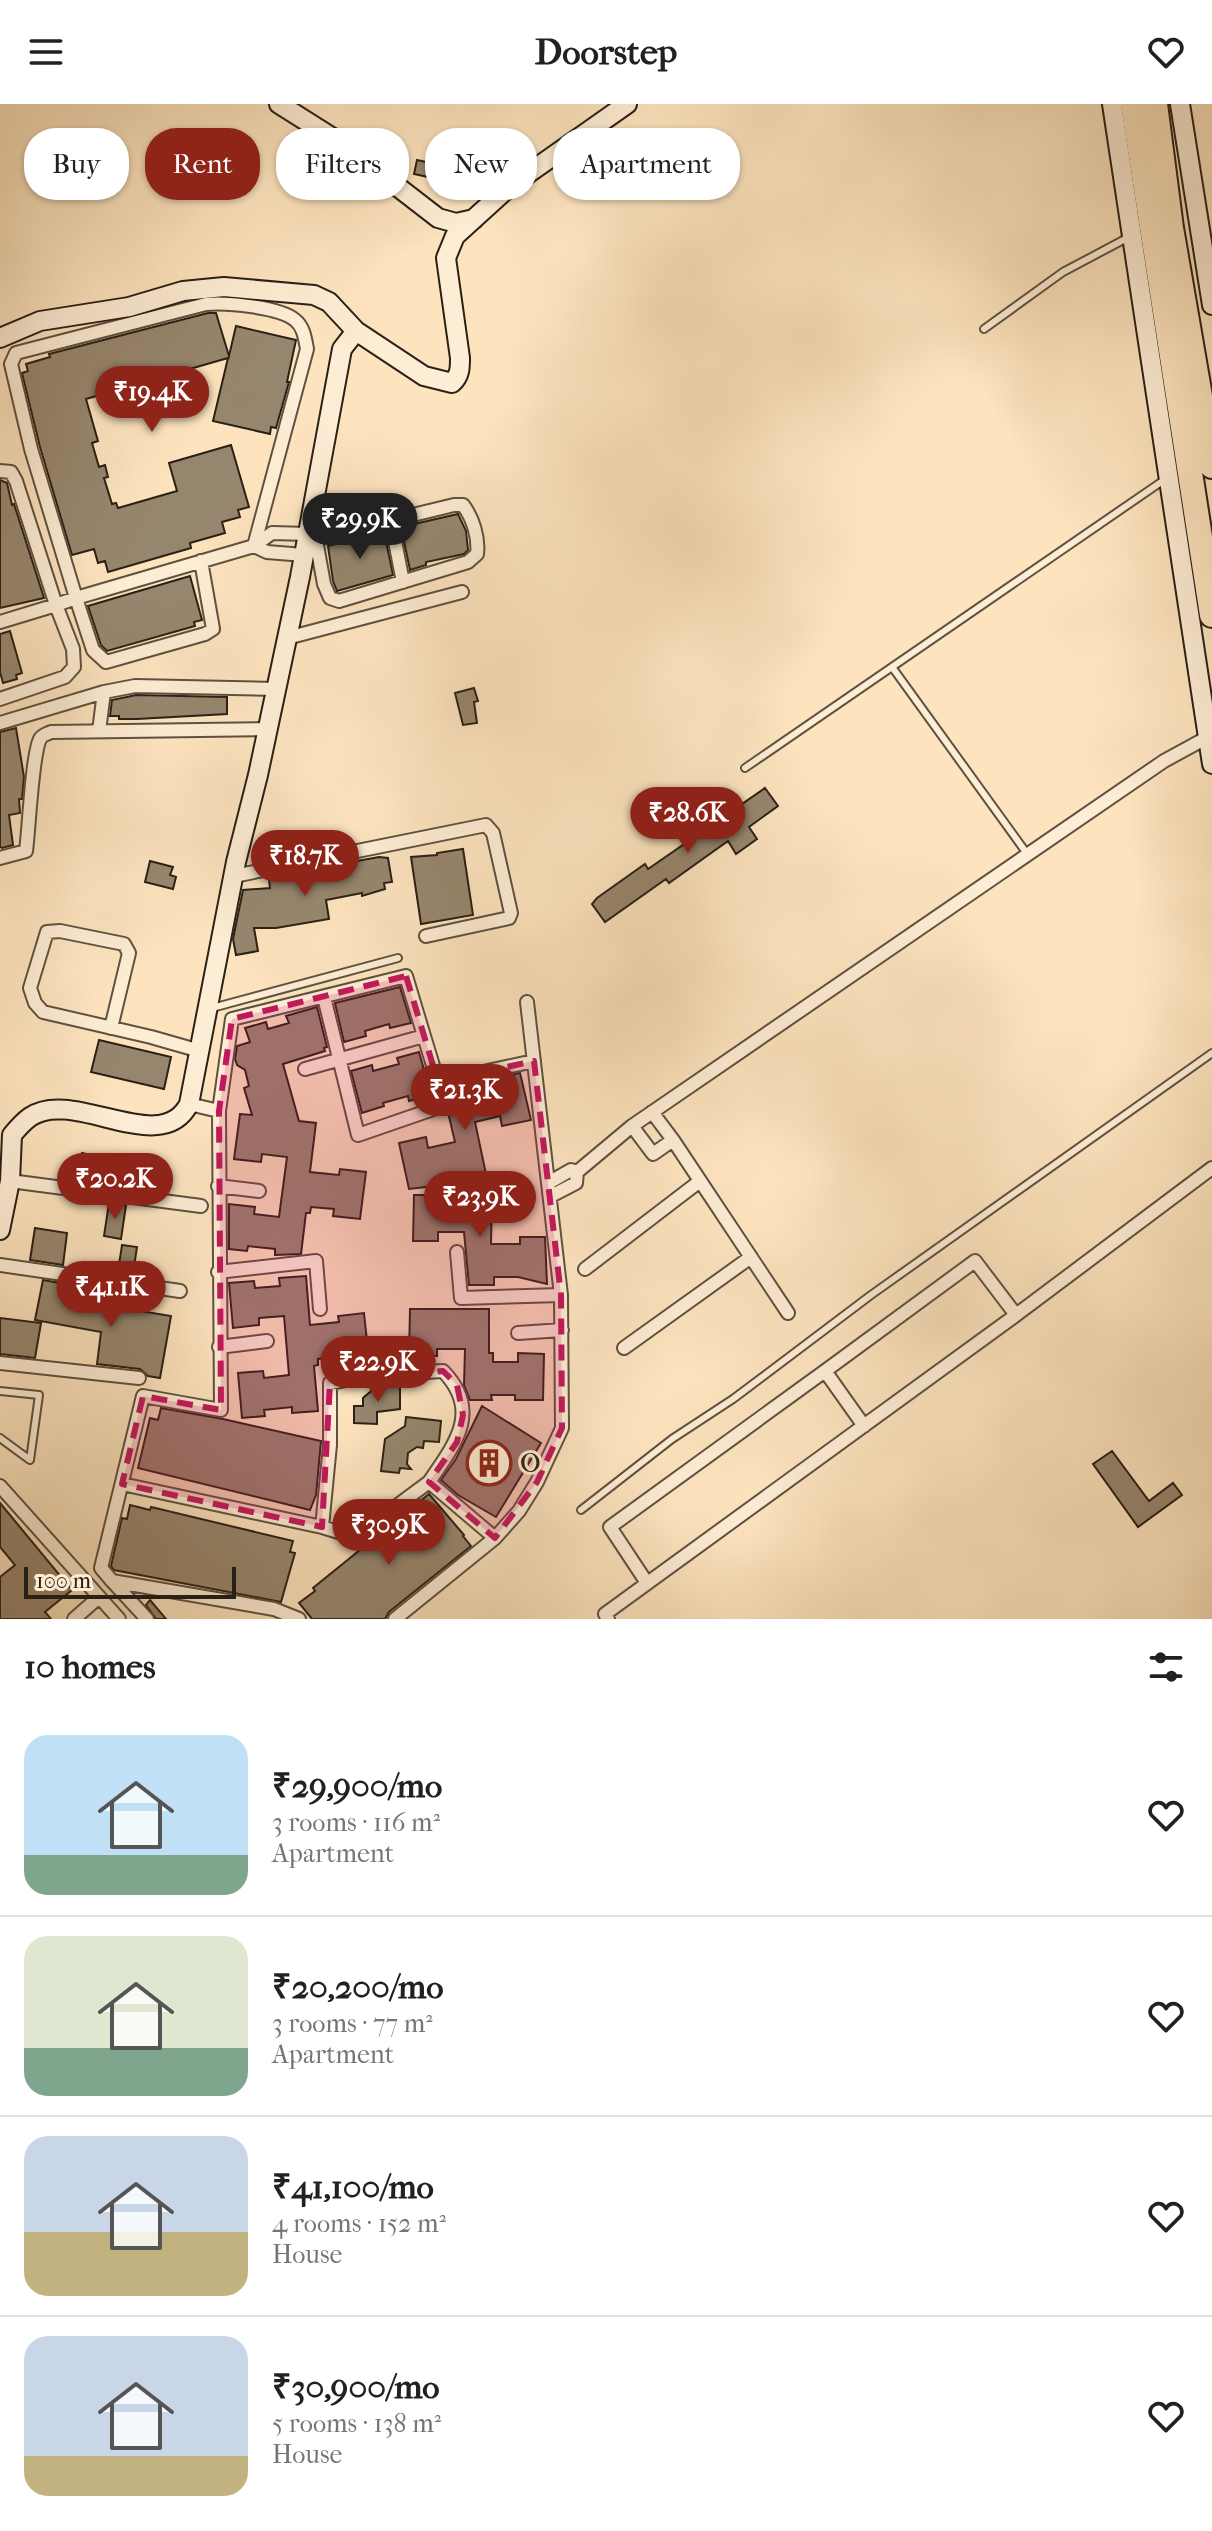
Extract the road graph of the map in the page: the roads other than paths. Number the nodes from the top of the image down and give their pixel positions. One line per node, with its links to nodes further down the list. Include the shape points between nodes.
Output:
1 (279, 104): 7 (main road, via 341,143 438,218 456,223)
2 (627, 104): 7 (main road, via 509,187)
3 (1112, 104): 8 (main road)
4 (1133, 104): 24 (highway)
5 (1155, 104): 13 (highway)
6 (1180, 104): 9 (main road)
7 (474, 219): 11 (main road, via 455,236 446,258 460,358 452,383 424,376)
8 (1132, 235): 10 (lane, via 1063,272); 15 (main road)
9 (1212, 305)
10 (984, 329)
11 (356, 331): 12 (main road, via 329,302 314,295 224,287 54,318); 17 (main road, via 342,349)
12 (0, 338)
13 (1212, 466)
14 (0, 471): 23 (street, via 11,472 16,481)
15 (1170, 476): 27 (lane); 34 (main road)
16 (391, 521): 17 (street); 20 (street); 20 (street, via 463,505 478,545 468,562)
17 (308, 542): 18 (street, via 267,552); 18 (street, via 272,533); 20 (street, via 330,598 339,601); 26 (main road)
18 (254, 546): 19 (street); 22 (street, via 307,349 298,321 222,302 16,353 11,364 31,449)
19 (201, 561): 22 (street); 22 (street, via 213,629 205,634 106,662 93,650)
20 (403, 582)
21 (462, 592): 26 (street)
22 (76, 598): 23 (street)
23 (56, 605): 25 (street); 30 (street, via 73,649 74,667 65,677)
24 (1212, 615)
25 (0, 622)
26 (287, 638): 28 (main road)
27 (892, 667): 36 (lane); 37 (lane)
28 (276, 689): 29 (street, via 135,686); 32 (main road)
29 (104, 692): 31 (street); 33 (street)
30 (0, 699)
31 (0, 723)
32 (268, 729): 33 (street); 39 (main road)
33 (99, 731): 38 (street, via 51,732 40,739 26,851)
34 (1208, 737): 35 (main road); 37 (street, via 1164,761)
35 (1212, 764)
36 (745, 768)
37 (1028, 855): 55 (street)
38 (0, 858)
39 (234, 876): 40 (street, via 486,825 493,833 509,918); 44 (main road)
40 (426, 936)
41 (398, 958): 44 (lane)
42 (324, 997): 46 (street, via 406,976); 49 (street); 54 (street, via 232,1019)
43 (527, 1002): 50 (street)
44 (208, 1009): 47 (main road)
45 (111, 1028): 45 (street, via 43,1012 35,1003 30,988 47,932 124,944 129,953); 47 (street)
46 (424, 1036): 49 (street); 52 (street)
47 (200, 1051): 53 (main road)
48 (1212, 1053): 92 (lane, via 672,1439)
49 (340, 1060): 51 (street); 52 (street, via 358,1135 442,1106)
50 (534, 1061): 52 (street); 62 (street)
51 (305, 1069)
52 (438, 1082)
53 (189, 1104): 54 (street); 60 (main road, via 177,1120 159,1126 60,1109 31,1116 12,1135)
54 (219, 1111): 63 (street)
55 (652, 1112): 56 (street); 57 (street)
56 (632, 1126): 57 (street, via 653,1154); 59 (street)
57 (673, 1140): 61 (street)
58 (1212, 1168): 77 (street)
59 (577, 1172): 62 (street); 65 (street, via 576,1183)
60 (10, 1181): 66 (street); 67 (main road)
61 (700, 1181): 69 (street); 71 (street)
62 (550, 1182): 65 (street)
63 (218, 1186): 64 (street); 72 (street)
64 (259, 1191)
65 (551, 1196): 74 (street)
66 (201, 1206)
67 (0, 1230)
68 (457, 1252): 74 (street, via 461,1298)
69 (751, 1257): 76 (street); 82 (street)
70 (0, 1265): 73 (street)
71 (585, 1269)
72 (218, 1272): 75 (street, via 316,1261); 81 (street)
73 (180, 1291)
74 (561, 1295): 78 (street)
75 (320, 1309)
76 (788, 1313)
77 (1016, 1315): 84 (street, via 975,1261); 87 (street)
78 (562, 1330): 79 (street); 94 (street, via 562,1428 537,1482)
79 (518, 1333)
80 (267, 1341): 81 (street)
81 (219, 1347): 90 (street, via 221,1410 143,1396)
82 (624, 1348)
83 (0, 1363): 85 (street)
84 (825, 1371): 87 (street); 96 (street, via 610,1527)
85 (139, 1378)
86 (0, 1391): 88 (lane, via 39,1395 30,1460)
87 (864, 1426): 96 (street)
88 (0, 1438)
89 (429, 1482): 93 (street, via 355,1537); 93 (street, via 457,1442 463,1415 457,1385 443,1371 330,1383); 94 (street)
90 (122, 1484): 93 (street); 95 (street, via 101,1568)
91 (0, 1486): 97 (street)
92 (581, 1510)
93 (322, 1527)
94 (495, 1538): 102 (street)
95 (112, 1581): 100 (street); 101 (street, via 274,1609)
96 (647, 1583): 103 (street, via 605,1614)
97 (99, 1597): 98 (street); 99 (street)
98 (74, 1619)
99 (119, 1619)
100 (147, 1619)
101 (299, 1619)
102 (395, 1619)
103 (608, 1619)

